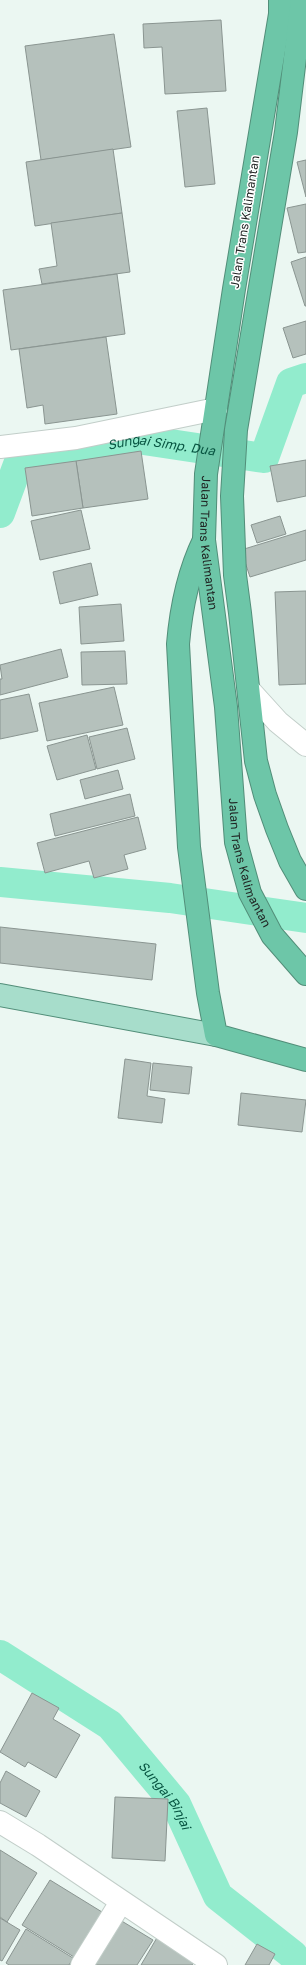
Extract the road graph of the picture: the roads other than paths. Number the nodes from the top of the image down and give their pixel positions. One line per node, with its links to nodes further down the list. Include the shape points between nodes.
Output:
1 (280, 0): 3 (highway, Jalan Trans Kalimantan, via 280,14)
2 (303, 7): 6 (highway, Jalan Trans Kalimantan, via 286,132 236,430 232,472 234,575)
3 (215, 420): 4 (street); 5 (highway, Jalan Trans Kalimantan, via 206,474)
4 (0, 447)
5 (204, 540): 9 (highway, Jalan Trans Kalimantan, via 226,707 236,842 248,885 272,935); 11 (highway, via 189,579 180,618 178,644 189,847)
6 (249, 698): 7 (street); 8 (highway, Jalan Trans Kalimantan, via 256,761 265,795 290,861)
7 (306, 746)
8 (306, 889)
9 (306, 974)
10 (0, 995): 11 (main road)
11 (216, 1035): 12 (highway)
12 (306, 1060)
13 (0, 1822): 14 (street)
14 (121, 1902): 15 (street); 16 (street)
15 (82, 1965)
16 (216, 1965)

